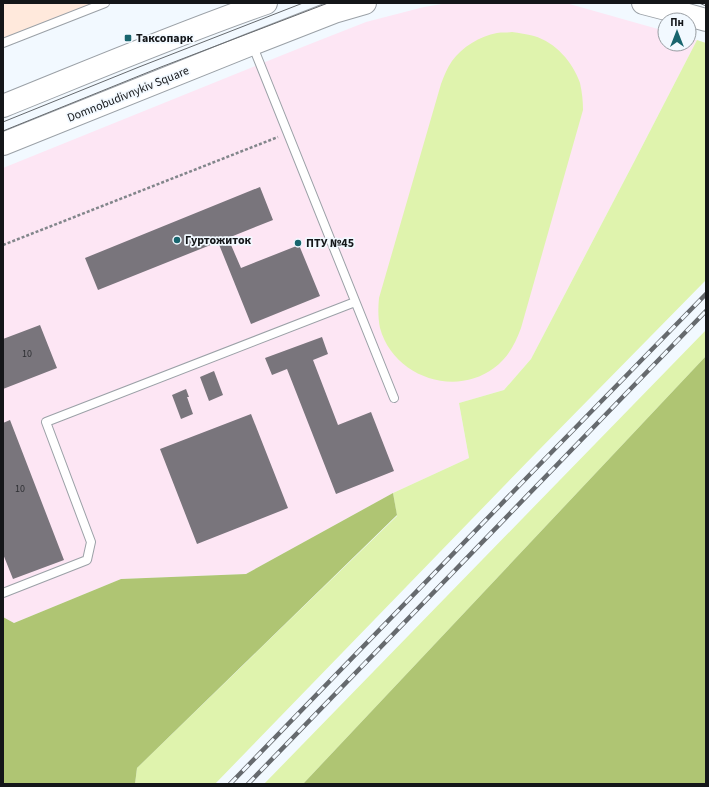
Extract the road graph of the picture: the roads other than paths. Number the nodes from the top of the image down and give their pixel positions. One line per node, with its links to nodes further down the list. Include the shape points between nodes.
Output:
1 (105, 3): 6 (lane)
2 (266, 3): 8 (main road)
3 (365, 3): 7 (main road, Domnobudivnykiv Square, via 334,12)
4 (643, 3): 5 (main road)
5 (706, 20)
6 (4, 40)
7 (252, 44): 9 (main road, Domnobudivnykiv Square); 10 (lane)
8 (3, 106)
9 (3, 144)
10 (355, 302): 11 (lane); 12 (lane, via 46,422 91,542 87,560)
11 (394, 398)
12 (3, 593)

